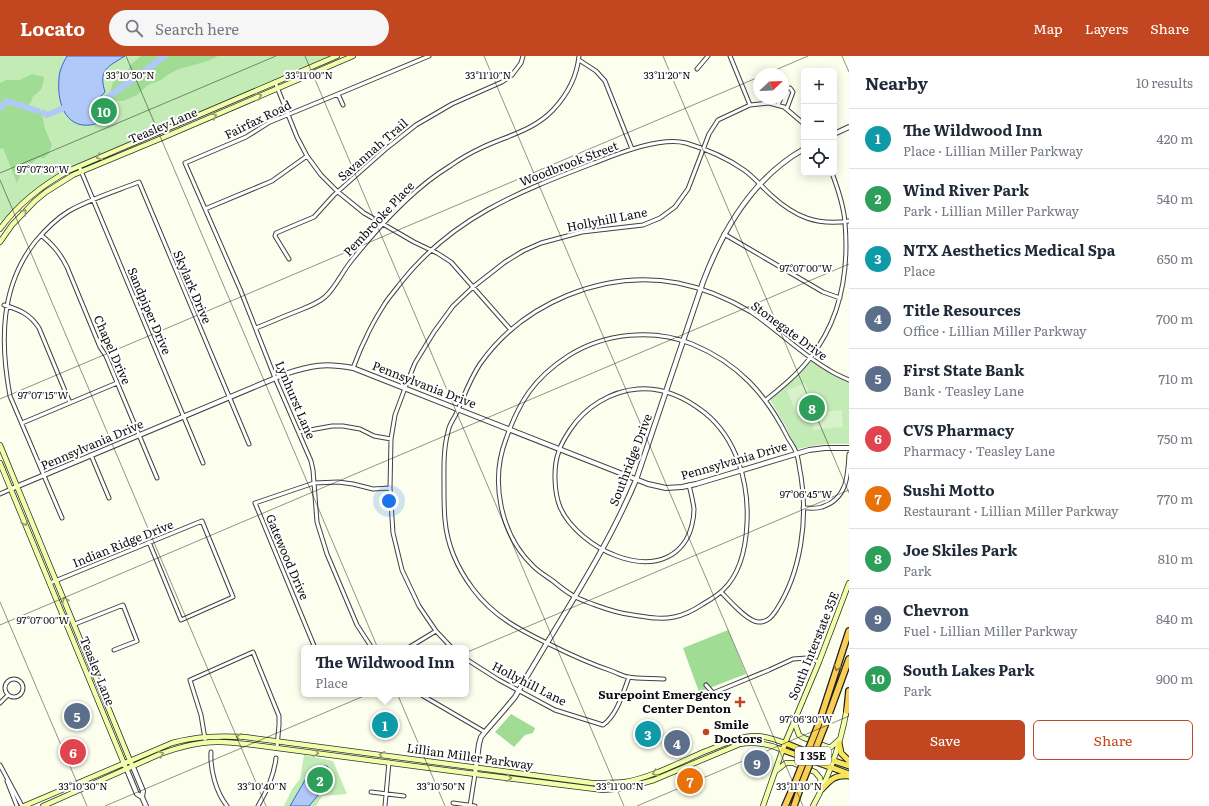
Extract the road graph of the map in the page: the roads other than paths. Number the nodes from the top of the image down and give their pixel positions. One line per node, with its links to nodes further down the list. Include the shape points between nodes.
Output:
1 (337, 56): 9 (main road, Teasley Lane)
2 (353, 56): 10 (main road, Teasley Lane)
3 (429, 56): 12 (street, Fairfax Road)
4 (523, 56): 32 (street, Savannah Trail, via 512,75 416,125)
5 (708, 56): 8 (street)
6 (730, 56): 16 (street)
7 (579, 58): 23 (street, via 605,81); 36 (street, Pembrooke Place, via 567,92 542,120 523,131 481,148 450,166 419,189)
8 (697, 69)
9 (275, 82): 10 (street); 28 (main road, Teasley Lane, one-way to 28)
10 (278, 88): 19 (street); 29 (main road, Teasley Lane, one-way to 10)
11 (789, 88): 13 (street, via 793,92)
12 (338, 94): 15 (street); 19 (street, Fairfax Road)
13 (789, 103)
14 (788, 104): 18 (street)
15 (343, 105)
16 (750, 105): 17 (street, Hollyhill Lane); 24 (street, Hollyhill Lane, via 718,120 709,134)
17 (778, 105): 18 (street, Hollyhill Lane)
18 (787, 108): 20 (street, Hollyhill Lane)
19 (288, 115): 26 (street); 27 (street, Fairfax Road, via 270,122 246,138)
20 (801, 121)
21 (849, 127): 22 (street)
22 (837, 133)
23 (632, 149): 24 (street, Woodbrook Street, via 671,141 684,142); 41 (street, Woodbrook Street, via 511,197 471,219)
24 (704, 149): 31 (street, Woodbrook Street, via 730,161); 43 (street, Hollyhill Lane, via 688,189 674,207 660,218 643,224 582,232 541,244 505,262)
25 (801, 151): 31 (street, Southridge Drive, via 783,163)
26 (307, 156): 32 (street); 34 (street, via 272,181)
27 (185, 163): 34 (street, Lynhurst Lane)
28 (79, 166): 29 (street, Sandpiper Drive); 37 (main road, Teasley Lane, via 55,178 29,198)
29 (80, 171): 33 (street, Sandpiper Drive); 40 (main road, Teasley Lane, one-way to 29, via 35,201)
30 (833, 176): 35 (street)
31 (760, 185): 35 (street, Woodbrook Street, via 796,214 826,223); 38 (street, Southridge Drive, via 747,199)
32 (338, 192): 36 (street, via 364,213); 42 (street, Savannah Trail, via 314,217 276,233 274,236)
33 (93, 200): 39 (street, via 68,212); 59 (street, Skylark Drive, via 139,182); 63 (street, Sandpiper Drive)
34 (205, 210): 47 (street, Lynhurst Lane)
35 (847, 222): 45 (street, via 846,265)
36 (384, 224): 41 (street); 47 (street, Pembrooke Place, via 349,263 324,298)
37 (0, 229)
38 (724, 234): 44 (street, Southridge Drive); 45 (street, via 818,289)
39 (41, 235): 46 (street, via 17,268); 56 (street, Chapel Drive, via 61,255)
40 (0, 242)
41 (431, 250): 43 (street, via 451,262); 53 (street, Woodbrook Street, via 384,304)
42 (289, 259)
43 (473, 287): 48 (street); 57 (street, Hollyhill Lane, via 453,306 434,332 415,363)
44 (701, 290): 48 (street, Stonegate Drive, via 675,282 652,280 601,284 563,297 526,318); 50 (street, Southridge Drive); 52 (street, Stonegate Drive, via 722,297 751,312)
45 (840, 298): 52 (street, via 828,330)
46 (4, 305): 49 (street); 61 (street, via 28,315 35,322)
47 (256, 328): 54 (street, Lynhurst Lane)
48 (511, 330): 62 (street, Stonegate Drive, via 482,362)
49 (0, 341)
50 (684, 341): 58 (street, Southridge Drive); 60 (street, via 726,362); 65 (street, via 655,335 628,335 601,341 573,353 532,386 516,411)
51 (0, 354): 64 (street, via 5,381)
52 (811, 358): 55 (street, Stonegate Drive); 60 (street)
53 (353, 368): 54 (street, Pennsylvania Drive, via 335,365 314,366); 57 (street, Pennsylvania Drive)
54 (275, 378): 59 (street, Pennsylvania Drive); 66 (street, Lynhurst Lane)
55 (849, 380)
56 (117, 384): 61 (street); 67 (street, Chapel Drive)
57 (405, 388): 62 (street, Pennsylvania Drive); 68 (street, Hollyhill Lane, via 395,415)
58 (666, 393): 71 (street, via 653,389 637,389 605,399 589,409 575,423); 78 (street, via 705,413 716,424 730,444); 81 (street, Southridge Drive)
59 (229, 398): 63 (street, Pennsylvania Drive); 69 (street, Skylark Drive)
60 (766, 400): 73 (street)
61 (70, 403): 64 (street)
62 (458, 409): 65 (street, Pennsylvania Drive); 101 (street, Stonegate Drive, via 448,430 444,460 445,522 454,556 473,589 489,607 512,625)
63 (184, 417): 67 (street, Pennsylvania Drive); 77 (street, Sandpiper Drive)
64 (22, 424): 79 (street)
65 (509, 429): 71 (street, Pennsylvania Drive); 97 (street, via 502,450 498,480 500,506 506,525 519,549 533,566)
66 (299, 432): 68 (street, via 327,426 343,426); 82 (street, Lynhurst Lane, via 311,461)
67 (140, 436): 75 (street, Pennsylvania Drive); 80 (street, Chapel Drive)
68 (391, 439): 85 (street, Hollyhill Lane)
69 (249, 444)
70 (0, 445): 84 (main road, Teasley Lane)
71 (560, 448): 81 (street, Pennsylvania Drive); 92 (street, via 555,477 560,507 577,531)
72 (849, 448): 73 (street, Pennsylvania Drive, via 814,449)
73 (797, 454): 78 (street, Pennsylvania Drive); 89 (street)
74 (849, 454): 89 (street, via 844,489 834,501 821,508)
75 (91, 455): 79 (street, Pennsylvania Drive); 88 (street)
76 (0, 463): 86 (main road, Teasley Lane)
77 (203, 463)
78 (741, 470): 83 (street, Pennsylvania Drive); 96 (street, via 748,508 746,540 738,567)
79 (44, 476): 84 (street, Pennsylvania Drive); 90 (street)
80 (157, 478)
81 (636, 480): 83 (street, Pennsylvania Drive, via 657,487); 92 (street, Southridge Drive)
82 (314, 483): 85 (street, via 338,482 373,489); 102 (street, Gatewood Drive, via 255,503); 103 (street, Lynhurst Lane, via 317,522 327,554 357,625)
83 (689, 486): 92 (street, via 694,507 693,518 689,535 675,552 660,560 640,562)
84 (17, 487): 86 (street, Pennsylvania Drive); 93 (main road, Teasley Lane)
85 (390, 488): 99 (street, Hollyhill Lane, via 394,533 402,570 419,606)
86 (11, 489): 87 (street, Pennsylvania Drive); 94 (main road, Teasley Lane, one-way to 94)
87 (0, 494)
88 (109, 498)
89 (803, 508): 96 (street, via 801,546 795,569 785,596 774,614 768,619 756,622 748,618)
90 (62, 518)
91 (149, 542): 91 (street, Indian Ridge Drive, via 202,521 233,597 181,620); 93 (street, Indian Ridge Drive)
92 (602, 549): 97 (street, Southridge Drive)
93 (57, 580): 94 (street, Indian Ridge Drive); 98 (main road, Teasley Lane, one-way to 93)
94 (50, 583): 109 (main road, Teasley Lane)
95 (849, 583): 111 (main road, South Interstate 35E)
96 (721, 592): 97 (street, via 693,611 676,617 662,618 615,612)
97 (574, 597): 101 (street, Southridge Drive)
98 (75, 624): 106 (street, via 123,604 136,641); 107 (main road, Teasley Lane)
99 (436, 631): 104 (street); 105 (street, Hollyhill Lane)
100 (849, 632): 173 (highway, I 35E, one-way to 173, bridge, via 819,723)
101 (546, 643): 112 (street, Stonegate Drive, via 586,662); 115 (street, Southridge Drive)
102 (314, 645)
103 (370, 645)
104 (413, 645)
105 (449, 645)
106 (114, 650)
107 (87, 655): 109 (main road); 120 (main road, Teasley Lane)
108 (849, 659): 174 (highway, I 35E, bridge)
109 (82, 661): 121 (main road, Teasley Lane)
110 (469, 661): 115 (street, Hollyhill Lane)
111 (819, 662): 114 (street, via 808,658 793,659 713,693); 124 (main road, South Interstate 35E)
112 (629, 677): 113 (street, Stonegate Drive); 115 (street, Hollyhill Lane, via 619,703 603,725 555,710)
113 (664, 679)
114 (706, 685)
115 (518, 690): 125 (street, Southridge Drive)
116 (849, 691): 123 (highway)
117 (8, 695): 117 (street, via 5,689 8,681 19,682 22,687 20,694 15,697); 122 (street)
118 (849, 696): 123 (main road)
119 (424, 697): 125 (street)
120 (105, 699): 121 (main road); 138 (main road, Teasley Lane)
121 (99, 701): 142 (main road, Teasley Lane)
122 (0, 703)
123 (846, 710): 127 (main road)
124 (794, 721): 127 (main road, via 799,735 828,747); 130 (main road, South Interstate 35E)
125 (485, 732): 146 (street, Southridge Drive, via 479,744)
126 (204, 737): 128 (main road, Lillian Miller Parkway, one-way to 126); 128 (street, via 201,715 190,680 253,652 279,716); 129 (street); 138 (main road, Lillian Miller Parkway, via 172,743)
127 (841, 737): 131 (main road)
128 (278, 741): 132 (street); 146 (main road, Lillian Miller Parkway, one-way to 128)
129 (205, 743): 132 (main road, Lillian Miller Parkway); 145 (main road, Lillian Miller Parkway, one-way to 129, via 174,749)
130 (786, 743): 133 (main road, South Interstate 35E); 135 (main road, Lillian Miller Parkway, via 764,736 754,736 732,740); 139 (highway)
131 (839, 743): 139 (main road); 140 (highway, via 842,753)
132 (277, 747): 141 (main road, Lillian Miller Parkway, one-way to 141)
133 (783, 750): 137 (main road, Lillian Miller Parkway, via 772,745 750,742); 147 (highway); 149 (main road, South Interstate 35E)
134 (211, 752): 167 (street, via 218,790)
135 (704, 752): 137 (main road); 154 (main road, Lillian Miller Parkway, one-way to 154)
136 (276, 758): 168 (street, via 274,772)
137 (707, 758): 156 (main road, Lillian Miller Parkway)
138 (130, 761): 142 (main road, Lillian Miller Parkway); 145 (main road, Teasley Lane)
139 (834, 761): 144 (highway); 147 (main road)
140 (849, 761)
141 (389, 762): 151 (main road, Lillian Miller Parkway); 159 (street)
142 (124, 763): 148 (main road, Teasley Lane); 164 (main road)
143 (0, 766): 150 (street)
144 (849, 766)
145 (133, 767): 148 (main road, Lillian Miller Parkway); 161 (street, via 143,791)
146 (476, 767): 151 (street, Southridge Drive); 153 (main road, Lillian Miller Parkway)
147 (831, 767): 152 (highway); 157 (main road)
148 (127, 770): 161 (street, via 137,794); 165 (main road)
149 (776, 770): 157 (main road, via 789,763 815,772 822,782); 172 (main road, South Interstate 35E)
150 (4, 772): 163 (street); 164 (street)
151 (475, 774): 155 (main road, Lillian Miller Parkway, one-way to 155); 170 (street, Southridge Drive)
152 (849, 775): 157 (highway, via 833,778)
153 (556, 778): 154 (main road, Lillian Miller Parkway, via 616,783); 155 (main road)
154 (639, 778): 156 (main road)
155 (555, 784): 156 (main road, Lillian Miller Parkway, via 603,790)
156 (635, 785)
157 (822, 789): 175 (main road)
158 (371, 792): 159 (street)
159 (385, 794): 160 (street); 169 (street)
160 (404, 796)
161 (142, 798): 166 (street)
162 (453, 803): 170 (street)
163 (18, 806)
164 (23, 806)
165 (43, 806)
166 (146, 806)
167 (227, 806)
168 (258, 806)
169 (384, 806)
170 (470, 806): 171 (street)
171 (475, 806)
172 (763, 806)
173 (785, 806)
174 (794, 806)
175 (813, 806)

